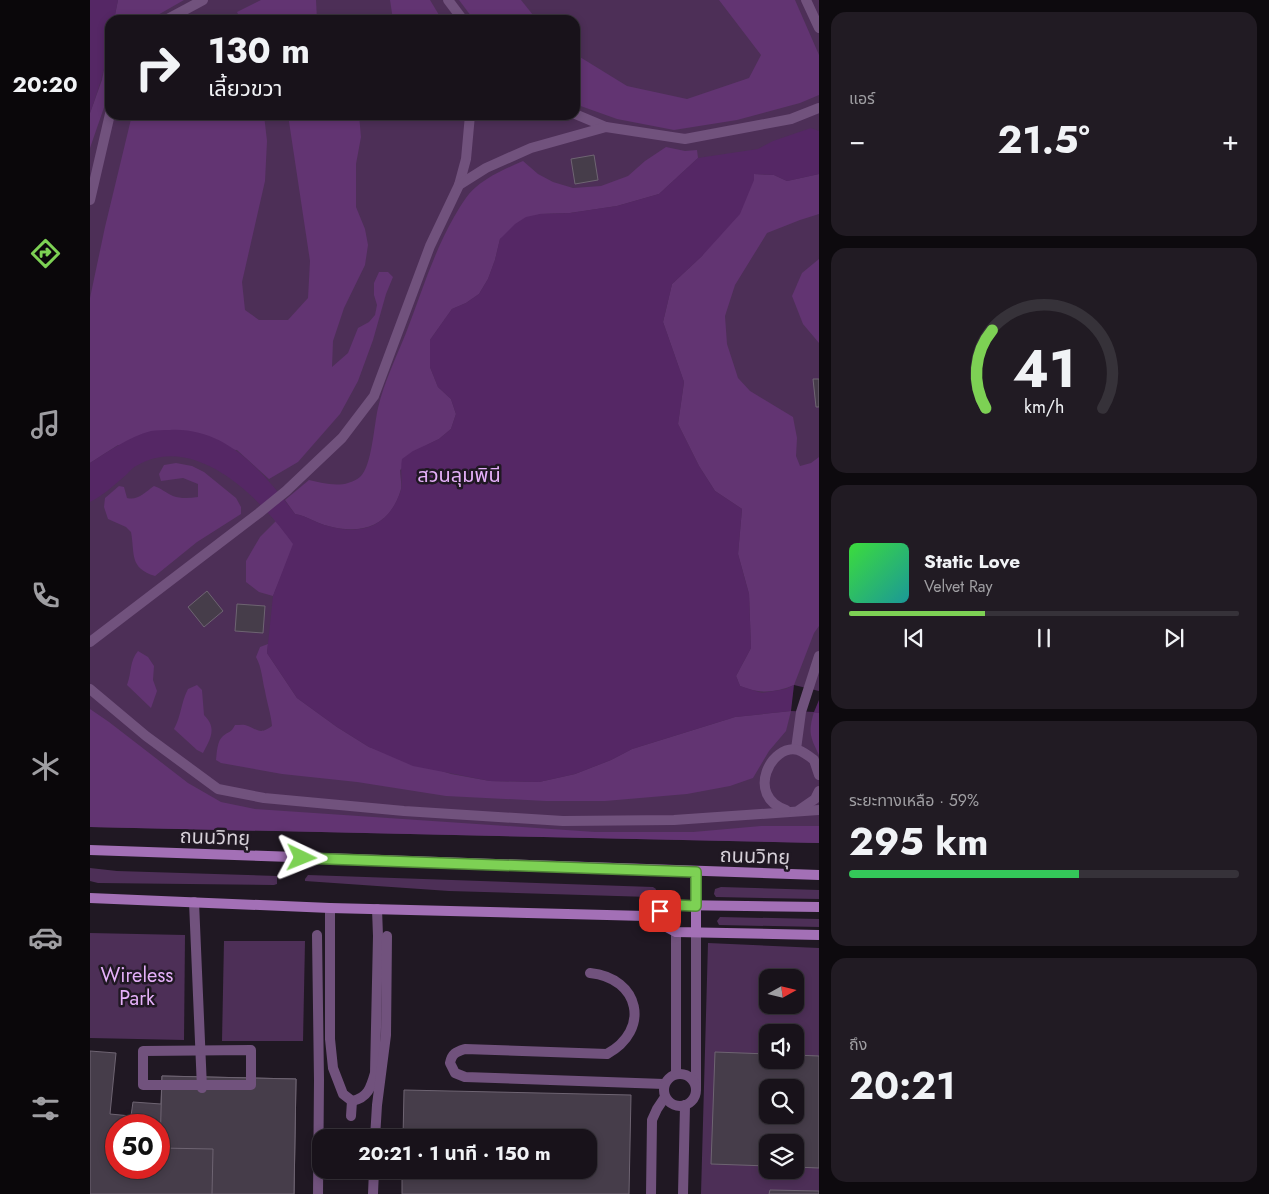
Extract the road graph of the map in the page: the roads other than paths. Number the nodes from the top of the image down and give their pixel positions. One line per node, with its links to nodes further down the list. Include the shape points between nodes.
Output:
1 (203, 0): 4 (street)
2 (448, 0): 5 (street)
3 (806, 0): 6 (street)
4 (175, 15)
5 (459, 15)
6 (819, 28)
7 (819, 108): 11 (street, via 791,120 685,139)
8 (580, 116): 11 (street)
9 (109, 120): 13 (street)
10 (470, 120): 12 (street, via 466,159)
11 (606, 127): 12 (street, via 531,148 486,168)
12 (459, 185): 14 (street, via 430,246 374,396 342,438 260,513)
13 (90, 200)
14 (90, 642)
15 (819, 656): 17 (street, via 801,712)
16 (90, 689): 21 (street, via 146,736 218,789 264,798 404,812 563,821 674,820)
17 (796, 749): 18 (street, via 814,760); 21 (street, via 779,754 772,760 764,785 770,802)
18 (819, 775)
19 (819, 791): 21 (street, via 815,799)
20 (819, 810): 21 (street)
21 (794, 811)
22 (90, 850): 23 (main road, ถนนวิทยุ)
23 (696, 872): 24 (main road, ถนนวิทยุ); 27 (main road)
24 (819, 875)
25 (90, 898): 26 (main road)
26 (194, 902): 29 (main road); 38 (street)
27 (696, 906): 28 (main road); 31 (main road, via 674,905); 32 (main road)
28 (819, 907)
29 (330, 908): 30 (main road); 44 (street, via 333,1068 343,1094)
30 (377, 910): 31 (main road); 44 (street, via 375,1072 366,1094)
31 (646, 916): 33 (main road)
32 (696, 931): 33 (main road); 35 (main road); 42 (street)
33 (676, 932): 39 (street)
34 (317, 935): 49 (street)
35 (819, 935)
36 (387, 936): 47 (street, via 386,1035)
37 (590, 974): 40 (street, via 603,974 615,980 626,989 632,1000 633,1027 618,1048 607,1054 465,1049 452,1056 450,1063 455,1073 465,1077)
38 (200, 1050): 41 (street); 41 (street, via 250,1050 251,1085); 41 (street, via 143,1051 143,1086)
39 (676, 1074): 40 (street); 42 (street, via 691,1078)
40 (664, 1084): 43 (street)
41 (202, 1087)
42 (696, 1087): 45 (street, via 693,1098)
43 (665, 1097): 45 (street, via 675,1105); 51 (street, via 652,1120)
44 (352, 1100): 46 (street)
45 (685, 1105): 52 (street)
46 (351, 1116)
47 (376, 1129)
48 (374, 1179): 50 (street)
49 (318, 1194)
50 (373, 1194)
51 (651, 1194)
52 (683, 1194)

